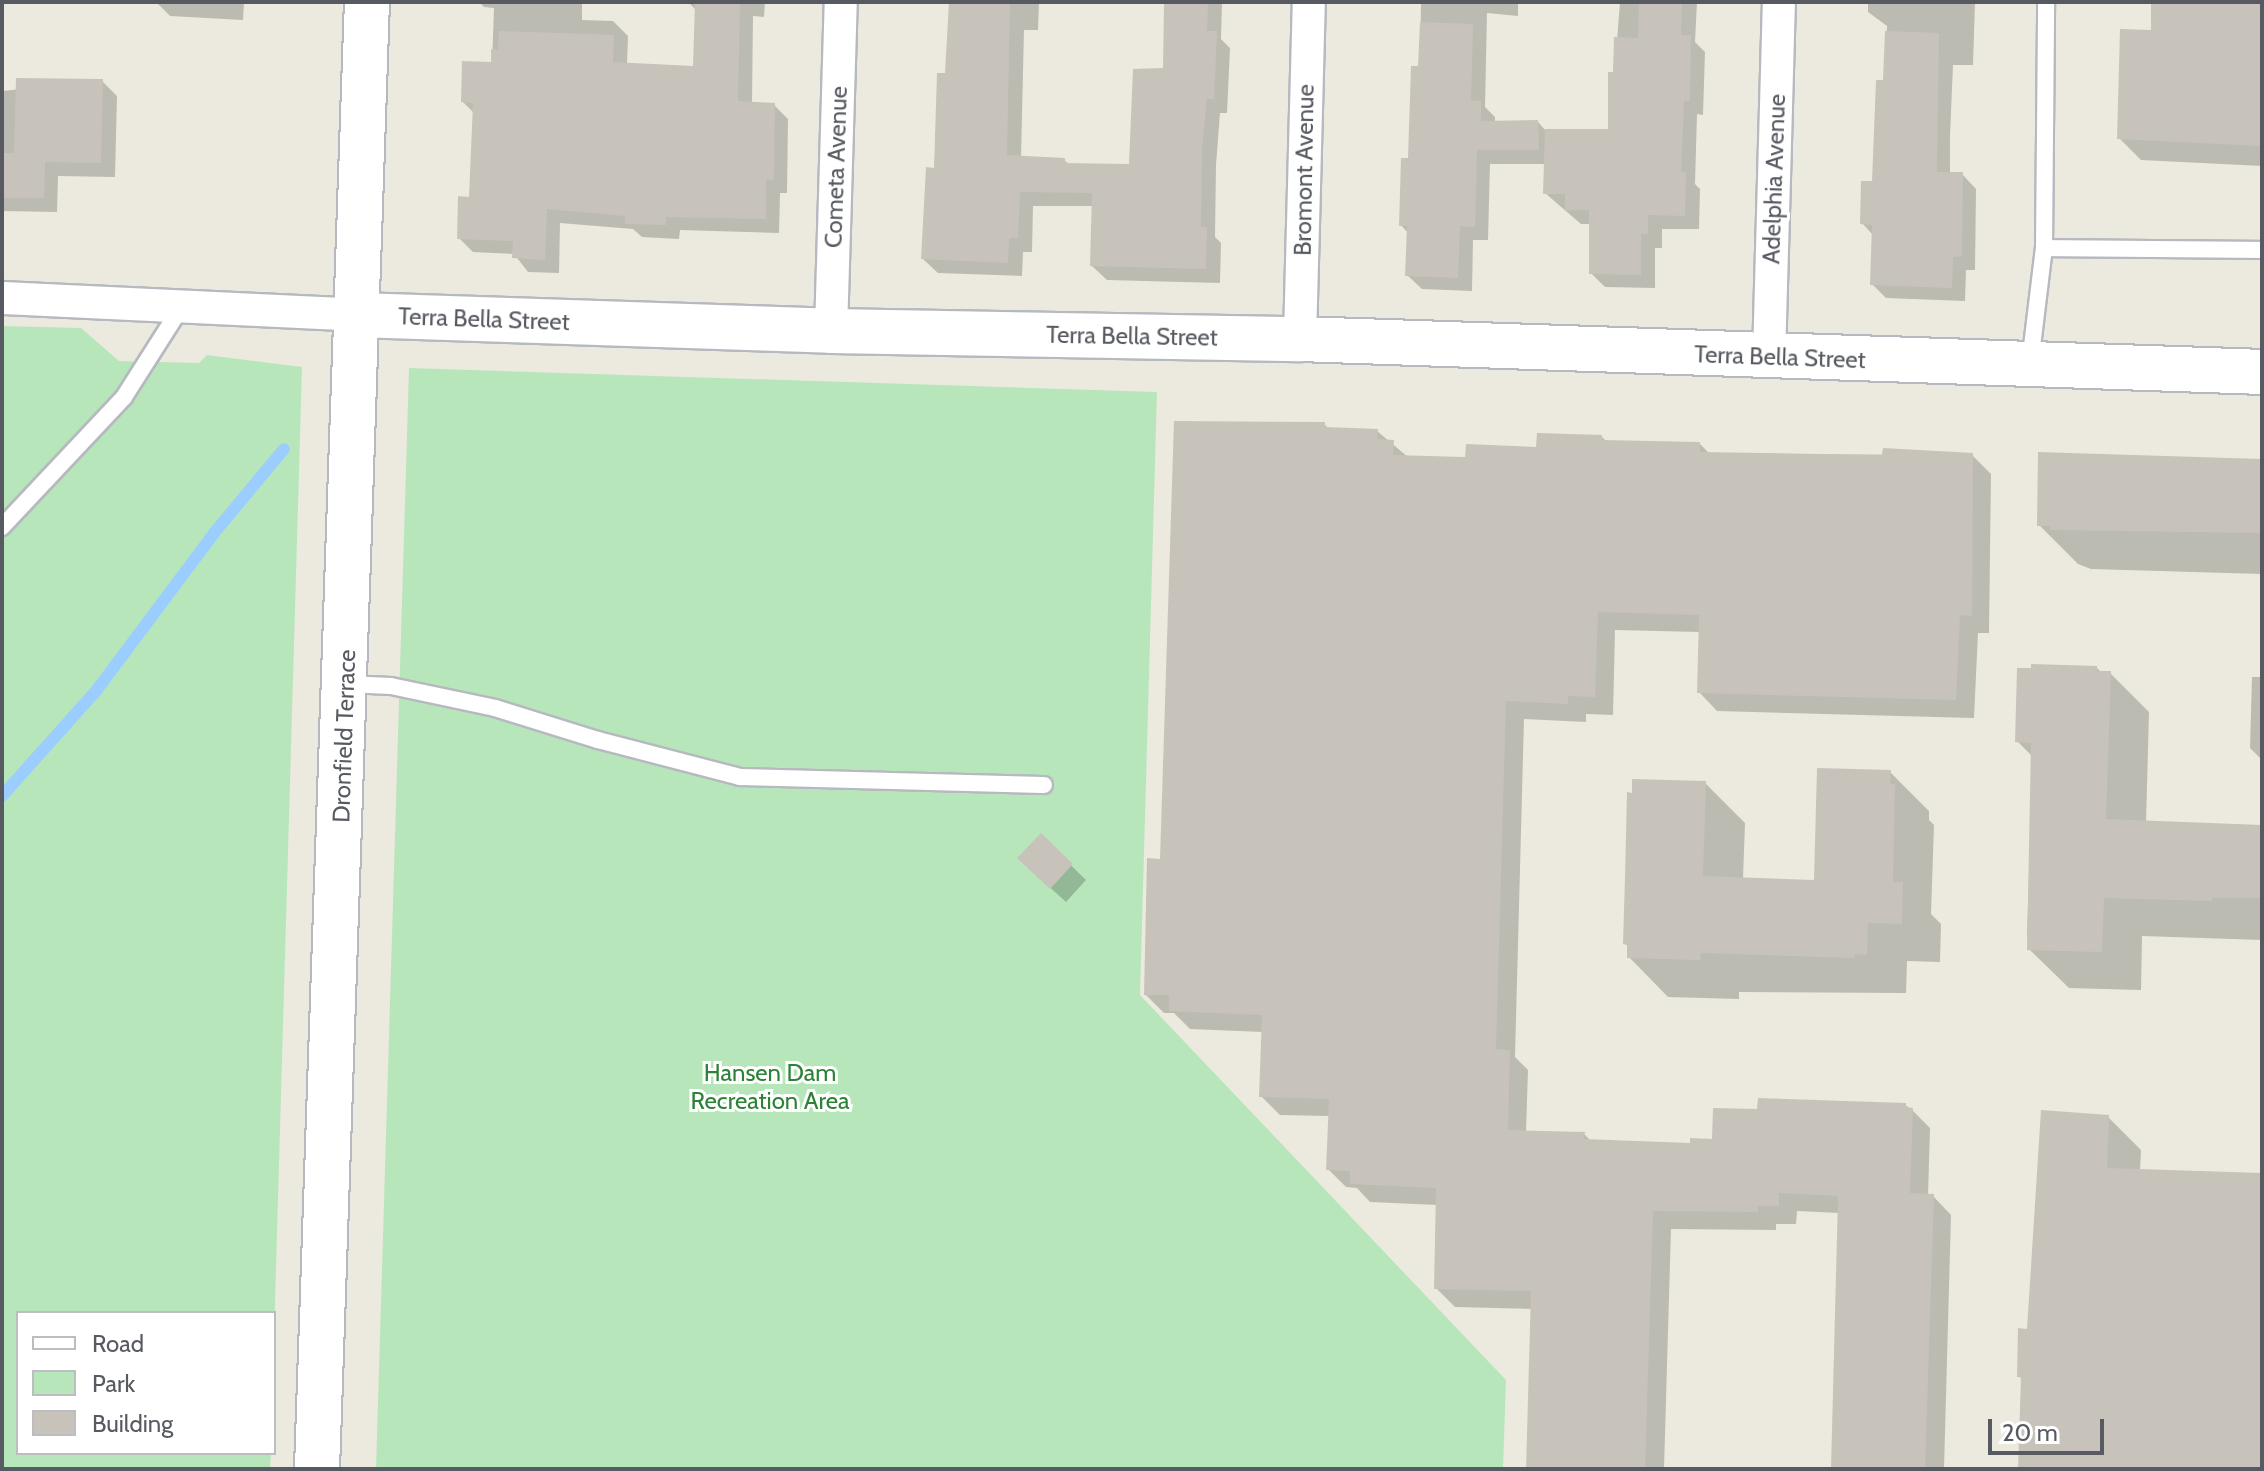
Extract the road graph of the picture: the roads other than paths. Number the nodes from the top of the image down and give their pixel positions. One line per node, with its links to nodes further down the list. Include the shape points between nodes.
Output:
1 (367, 2): 10 (street, Dronfield Terrace)
2 (841, 2): 11 (street, Cometa Avenue)
3 (1309, 2): 12 (street, Bromont Avenue)
4 (1779, 2): 13 (street, Adelphia Avenue)
5 (2046, 2): 6 (lane)
6 (2044, 248): 7 (lane); 14 (lane)
7 (2262, 250)
8 (2, 298): 9 (street, Terra Bella Street)
9 (183, 305): 10 (street, Terra Bella Street); 16 (lane, via 124,397)
10 (358, 315): 11 (street, Terra Bella Street); 17 (street, Dronfield Terrace)
11 (831, 331): 12 (street, Terra Bella Street)
12 (1300, 339): 13 (street, Terra Bella Street)
13 (1769, 357): 14 (street, Terra Bella Street)
14 (2030, 365): 15 (street, Terra Bella Street)
15 (2262, 372)
16 (2, 527)
17 (346, 684): 18 (lane, via 400,688 495,708 740,777); 19 (street, Dronfield Terrace)
18 (1044, 785)
19 (317, 1469)

